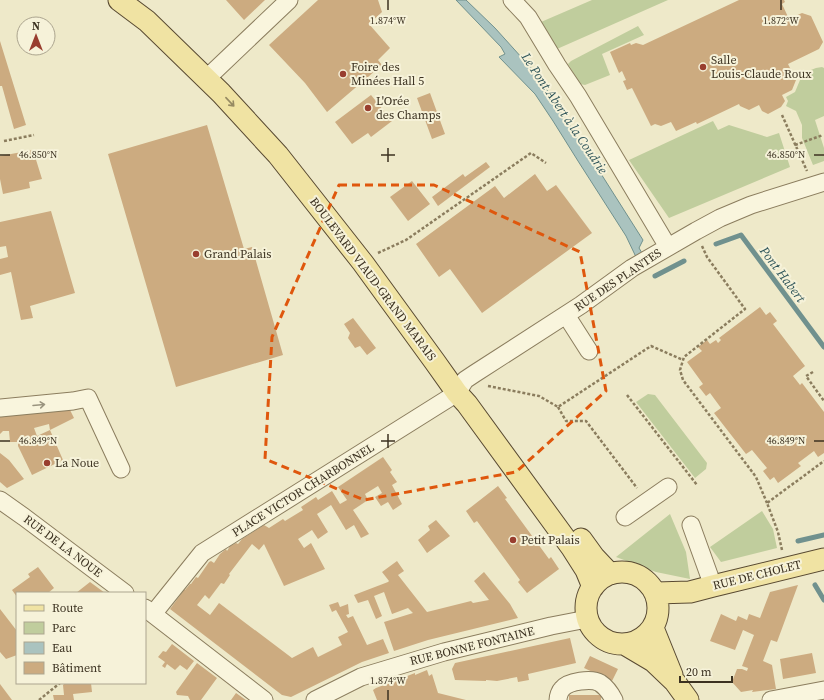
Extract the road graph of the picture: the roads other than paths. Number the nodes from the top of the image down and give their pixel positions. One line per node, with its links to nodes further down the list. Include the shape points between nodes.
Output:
1 (119, 0): 5 (main road, BOULEVARD VIAUD-GRAND MARAIS)
2 (142, 0): 5 (main road, BOULEVARD VIAUD-GRAND MARAIS)
3 (512, 0): 7 (street, via 528,17 578,96)
4 (283, 2): 5 (street)
5 (212, 74): 10 (main road, BOULEVARD VIAUD-GRAND MARAIS, one-way to 10, via 221,93 278,155 428,351); 10 (main road, BOULEVARD VIAUD-GRAND MARAIS, via 232,83 289,145 372,256)
6 (818, 176): 7 (street, RUE DES PLANTES, via 720,218)
7 (668, 247): 8 (street, RUE DES PLANTES, via 632,268)
8 (566, 315): 9 (street); 10 (street, RUE DES PLANTES, via 478,371)
9 (589, 351)
10 (461, 386): 18 (main road, BOULEVARD VIAUD-GRAND MARAIS); 20 (main road, BOULEVARD VIAUD-GRAND MARAIS, via 467,404 572,548); 23 (street, PLACE VICTOR CHARBONNEL, via 202,553)
11 (0, 408): 12 (street, one-way to 12, via 88,398)
12 (121, 469)
13 (668, 487): 15 (street)
14 (1, 502): 21 (street, RUE DE LA NOUE)
15 (625, 517)
16 (691, 525): 19 (street)
17 (824, 559): 19 (main road, RUE DE CHOLET)
18 (610, 574): 20 (main road, via 600,579); 22 (main road, via 621,572 641,577 649,584)
19 (712, 586): 22 (main road, RUE DE CHOLET, via 690,592)
20 (593, 587): 24 (main road, via 588,597)
21 (124, 592)
22 (656, 610): 25 (main road, via 646,636); 27 (main road)
23 (149, 611): 28 (street)
24 (587, 619): 25 (main road, via 598,636 606,641); 29 (street, RUE BONNE FONTAINE, via 444,652 369,674)
25 (626, 645): 27 (main road, via 653,661)
26 (824, 690): 32 (street)
27 (682, 695)
28 (264, 700)
29 (315, 700)
30 (558, 700): 31 (street, via 562,688 573,682 589,681 600,683)
31 (614, 700)
32 (770, 700)

